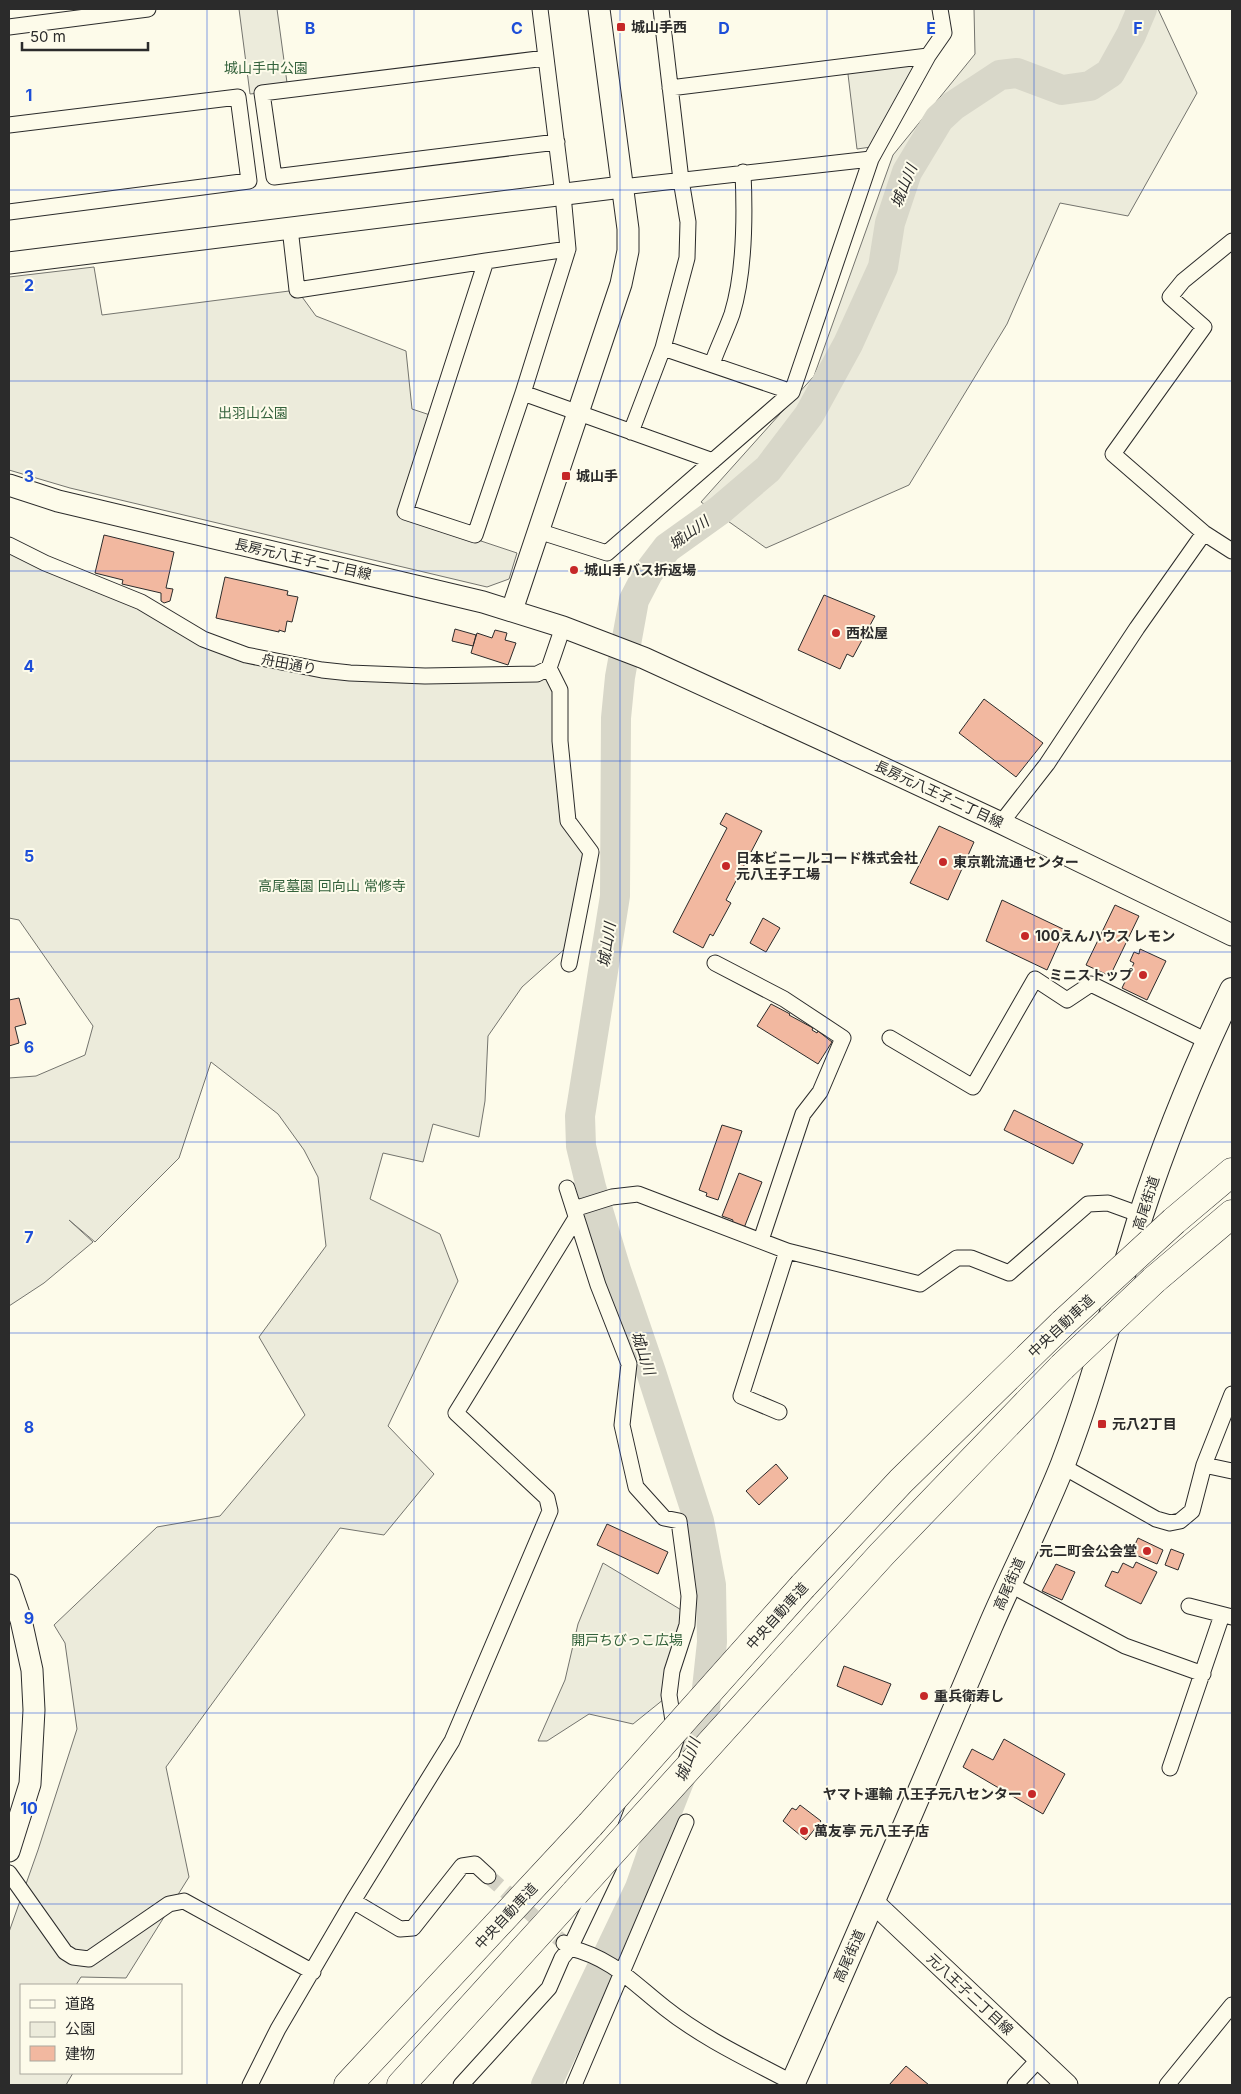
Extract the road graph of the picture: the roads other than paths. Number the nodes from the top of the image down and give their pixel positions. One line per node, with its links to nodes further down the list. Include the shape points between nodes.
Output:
1 (148, 9): 6 (street)
2 (540, 9): 8 (street)
3 (600, 9): 15 (street)
4 (661, 9): 9 (street)
5 (940, 9): 7 (street, via 944,33)
6 (9, 27)
7 (928, 56): 9 (street); 12 (street)
8 (546, 58): 11 (street); 11 (street, via 262,93 274,177)
9 (670, 88): 14 (street)
10 (9, 125): 17 (street, via 238,97 249,181)
11 (557, 142): 16 (street)
12 (871, 159): 13 (street); 25 (street)
13 (743, 172): 14 (street); 24 (street, via 741,268 732,312)
14 (681, 180): 15 (street); 23 (street, via 688,222 687,258)
15 (622, 187): 16 (street); 27 (street, via 628,229 625,268)
16 (564, 194): 18 (street); 20 (street)
17 (9, 212)
18 (290, 228): 21 (street, via 297,290); 22 (street)
19 (1232, 241): 32 (street, via 1170,297 1204,327 1113,454)
20 (568, 249): 21 (street); 26 (street)
21 (486, 260): 26 (street, via 405,512 475,535)
22 (9, 263)
23 (664, 348): 24 (street); 28 (street)
24 (712, 364): 25 (street)
25 (792, 392): 29 (street)
26 (523, 393): 27 (street)
27 (577, 413): 28 (street); 31 (street)
28 (631, 432): 29 (street)
29 (713, 461): 31 (street, via 606,553)
30 (9, 484): 35 (street, 長房元八王子二丁目線, via 58,501)
31 (538, 531): 35 (street)
32 (1204, 533): 34 (street); 38 (street, via 1047,764)
33 (9, 546): 37 (street, 舟田通り, via 141,602 203,639 246,655 350,673 425,676 538,674)
34 (1232, 551)
35 (512, 610): 36 (street, 長房元八王子二丁目線)
36 (563, 626): 37 (street); 38 (street, 長房元八王子二丁目線, via 644,658)
37 (549, 668): 41 (street, via 560,690 560,742 568,821 591,852)
38 (1001, 823): 39 (street, 長房元八王子二丁目線)
39 (1232, 935)
40 (715, 963): 50 (street, via 784,999 843,1038 820,1092 803,1114)
41 (569, 964)
42 (1232, 990): 44 (main road, 高尾街道)
43 (890, 1038): 44 (street, via 973,1087 1035,979 1067,1000 1091,984)
44 (1208, 1041): 49 (main road, 高尾街道, via 1174,1121)
45 (1232, 1172): 76 (highway, 中央自動車道, bridge, via 1063,1323 901,1480 590,1825)
46 (567, 1188): 47 (street)
47 (576, 1212): 50 (street, via 612,1196 638,1194); 67 (street, via 456,1413 547,1498 550,1511 452,1741); 69 (street, via 598,1285 629,1364 622,1426 636,1487 664,1518 679,1521 689,1596 687,1625 672,1671 669,1695 676,1740 669,1761 636,1803)
48 (1232, 1214): 77 (highway, bridge, via 1154,1280 1062,1367 882,1554)
49 (1141, 1215): 51 (street, via 1108,1203 1088,1204 1009,1273 972,1258 957,1258 920,1284); 55 (main road, 高尾街道)
50 (761, 1240): 51 (street)
51 (787, 1251): 53 (street, via 740,1396)
52 (1232, 1394): 54 (street)
53 (779, 1412)
54 (1204, 1465): 55 (street, via 1192,1511 1180,1521 1170,1523 1156,1519); 56 (street)
55 (1062, 1466): 57 (main road, 高尾街道)
56 (1232, 1471)
57 (1009, 1584): 61 (street, via 1125,1646); 68 (main road, 高尾街道)
58 (9, 1585): 64 (street, via 32,1670 34,1710 30,1784)
59 (1189, 1606): 60 (street)
60 (1227, 1616): 61 (street)
61 (1203, 1674): 62 (street)
62 (1170, 1768)
63 (686, 1822): 70 (street)
64 (9, 1851)
65 (9, 1873): 71 (street, via 65,1952 72,1957 89,1958 169,1904 184,1901)
66 (488, 1876): 67 (street, via 475,1864 462,1866 413,1928 400,1929)
67 (353, 1901): 71 (street)
68 (873, 1902): 73 (street, 元八王子二丁目線); 74 (main road, 高尾街道)
69 (572, 1947): 70 (street); 78 (street, via 562,1958 549,1988)
70 (617, 1968): 74 (street, via 665,2008 711,2039); 79 (street)
71 (312, 1972): 75 (street)
72 (1232, 2005): 82 (street)
73 (1039, 2059): 80 (street); 81 (street, 元八王子二丁目線)
74 (793, 2084)
75 (250, 2085)
76 (348, 2085)
77 (401, 2085)
78 (461, 2085)
79 (574, 2085)
80 (1015, 2085)
81 (1067, 2085)
82 (1167, 2085)

